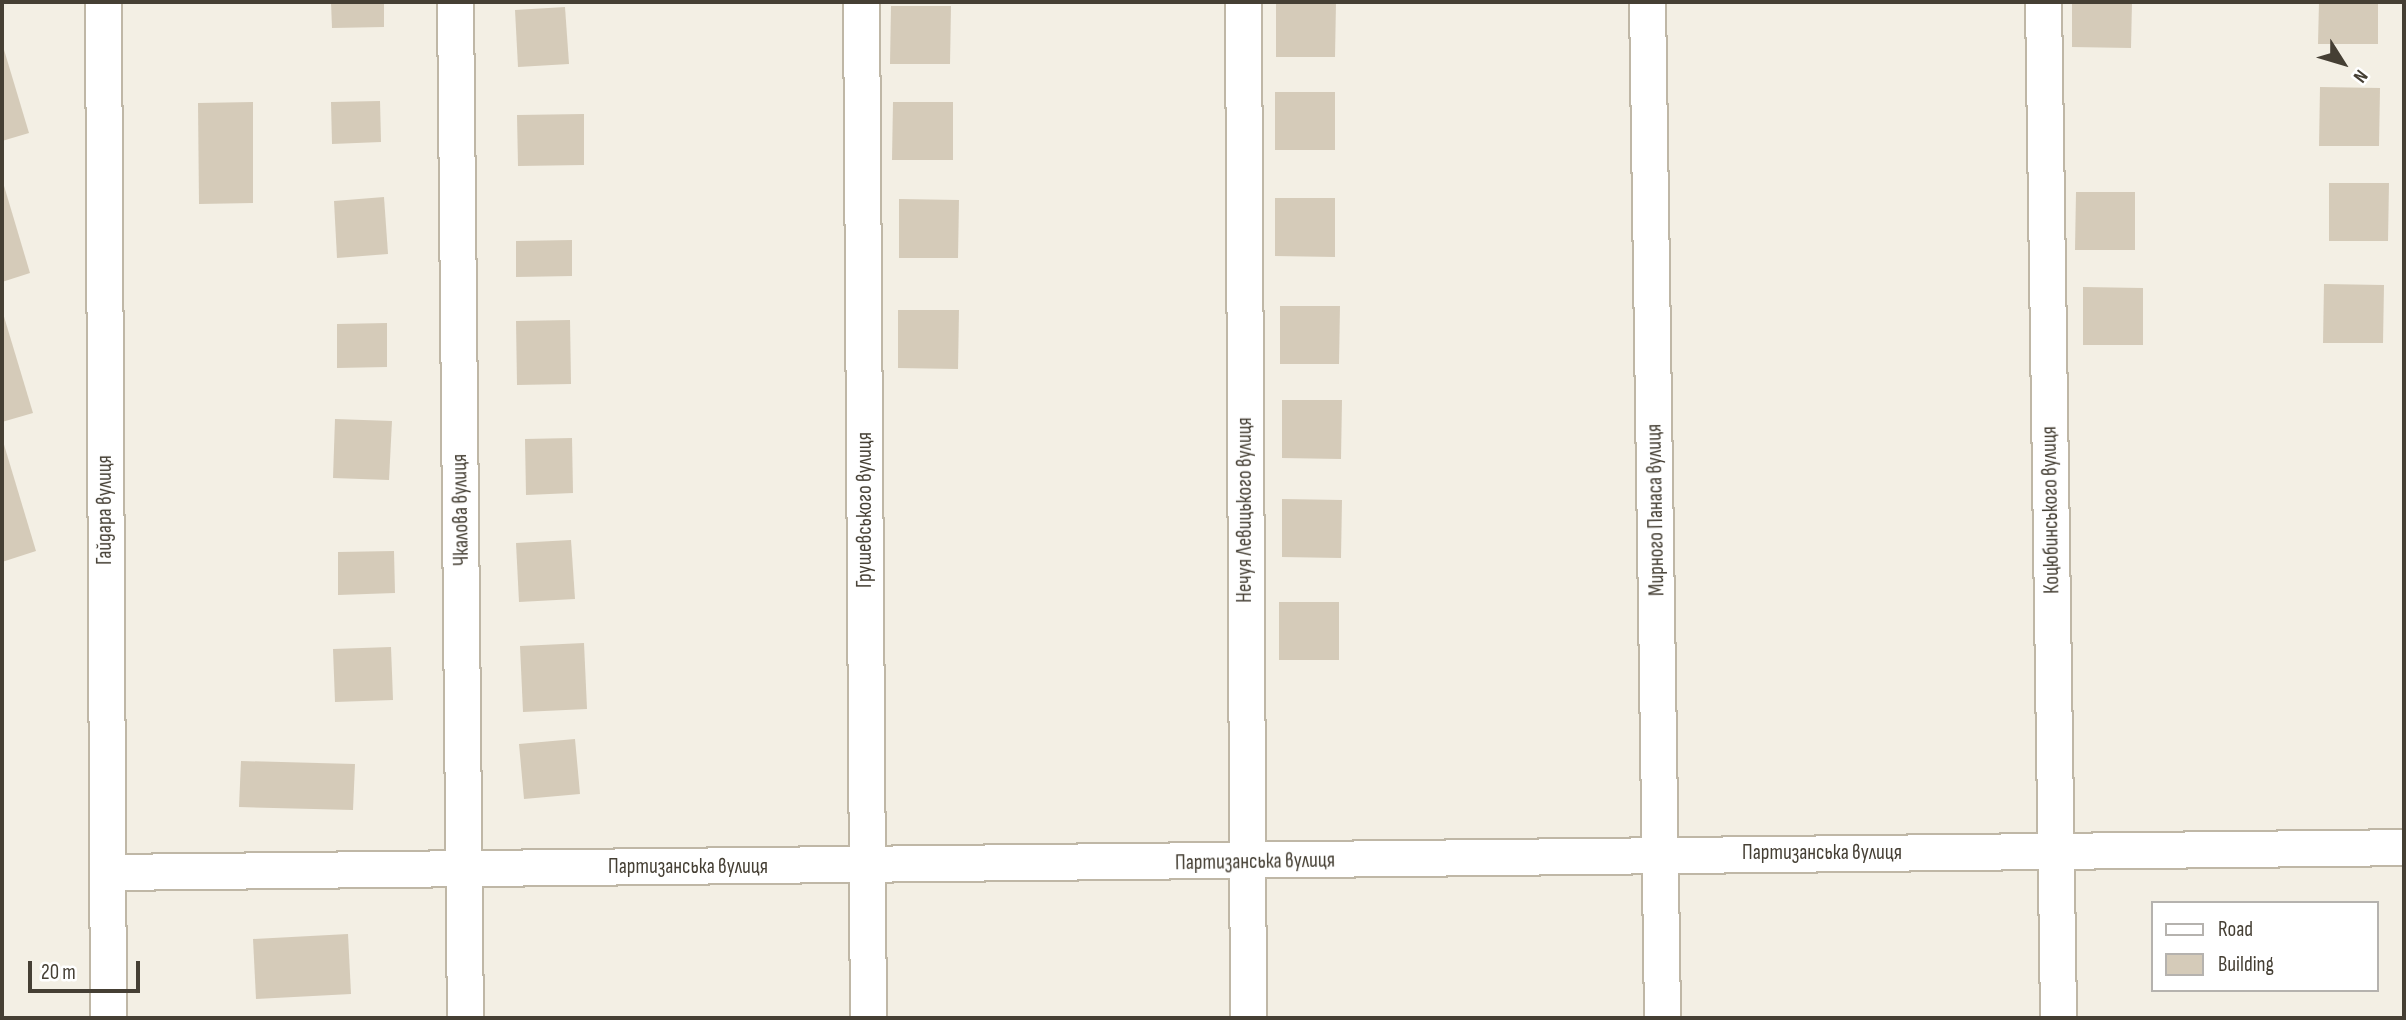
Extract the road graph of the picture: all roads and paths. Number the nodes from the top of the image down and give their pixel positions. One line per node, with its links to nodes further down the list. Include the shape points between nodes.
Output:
1 (103, 2): 13 (street, Гайдара вулиця)
2 (456, 2): 11 (street, Чкалова вулиця)
3 (861, 2): 12 (street, Грушевського вулиця)
4 (1242, 2): 10 (street, Нечуя Левицького вулиця)
5 (1647, 2): 9 (street, Мирного Панаса вулиця)
6 (2043, 2): 8 (street, Коцюбинського вулиця)
7 (2404, 847): 8 (street, Партизанська вулиця)
8 (2056, 851): 9 (street, Партизанська вулиця); 19 (street, Коцюбинського вулиця)
9 (1661, 854): 10 (street, Партизанська вулиця); 18 (street, Мирного Панаса вулиця)
10 (1247, 862): 12 (street, Партизанська вулиця); 17 (street, Нечуя Левицького вулиця)
11 (464, 866): 12 (street, Партизанська вулиця); 13 (street, Партизанська вулиця); 15 (street, Чкалова вулиця)
12 (867, 868): 16 (street, Грушевського вулиця)
13 (107, 872): 14 (street, Гайдара вулиця)
14 (108, 1018)
15 (465, 1018)
16 (868, 1018)
17 (1248, 1018)
18 (1662, 1018)
19 (2058, 1018)

